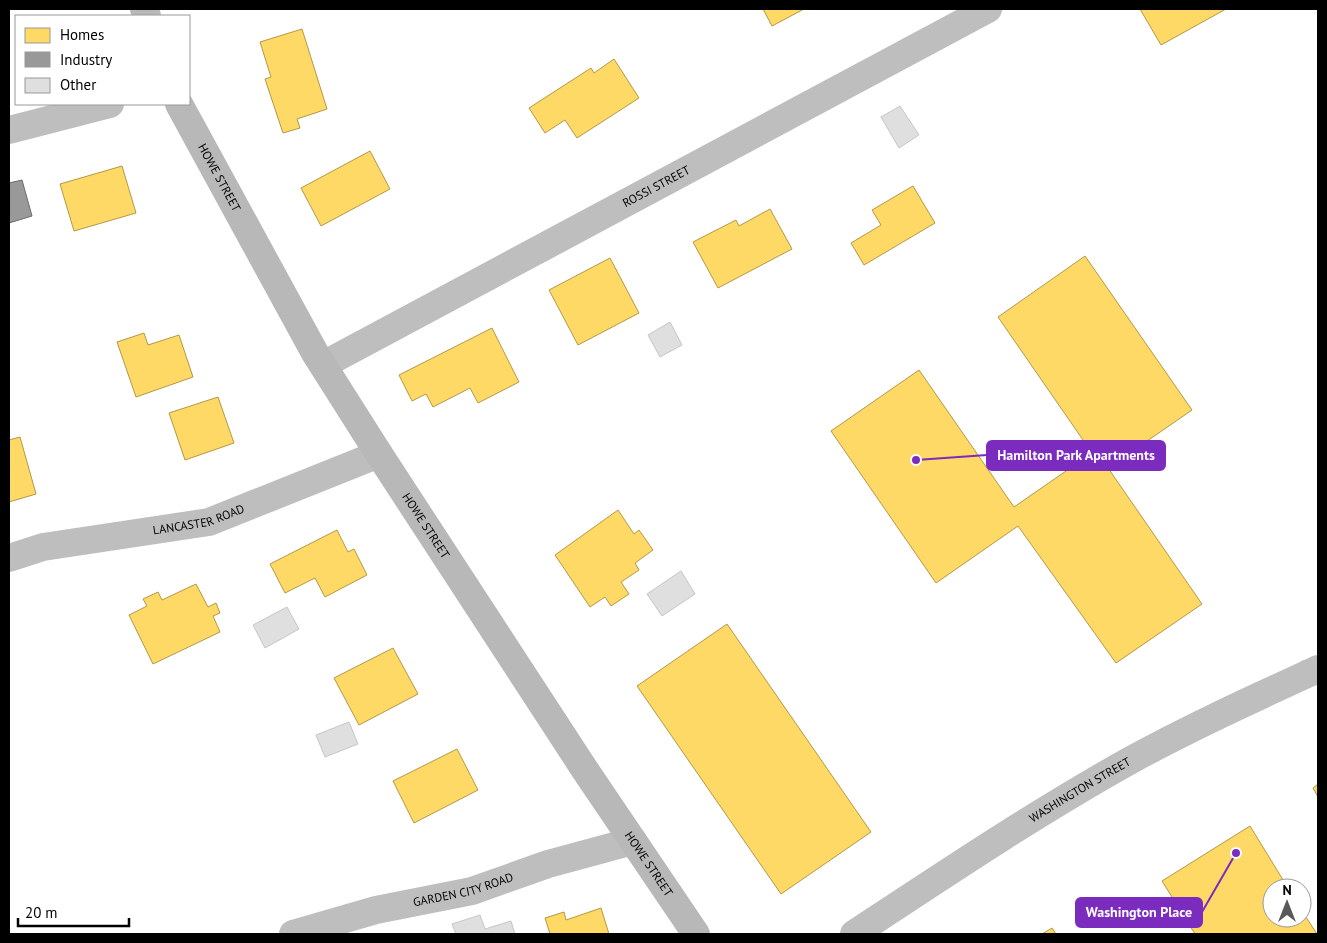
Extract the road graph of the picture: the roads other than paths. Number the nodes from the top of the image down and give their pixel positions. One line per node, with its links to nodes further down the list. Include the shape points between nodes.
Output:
1 (988, 9): 5 (street, ROSSI STREET)
2 (106, 105): 4 (street)
3 (180, 105): 5 (main road, HOWE STREET)
4 (9, 130)
5 (323, 365): 6 (main road, HOWE STREET)
6 (379, 454): 7 (street, LANCASTER ROAD, via 209,522 43,547); 9 (main road, HOWE STREET)
7 (9, 558)
8 (1318, 669): 12 (street, WASHINGTON STREET, via 1131,760)
9 (633, 841): 10 (street, GARDEN CITY ROAD, via 548,864 472,891 376,910); 11 (main road, HOWE STREET)
10 (293, 934)
11 (696, 934)
12 (854, 934)

